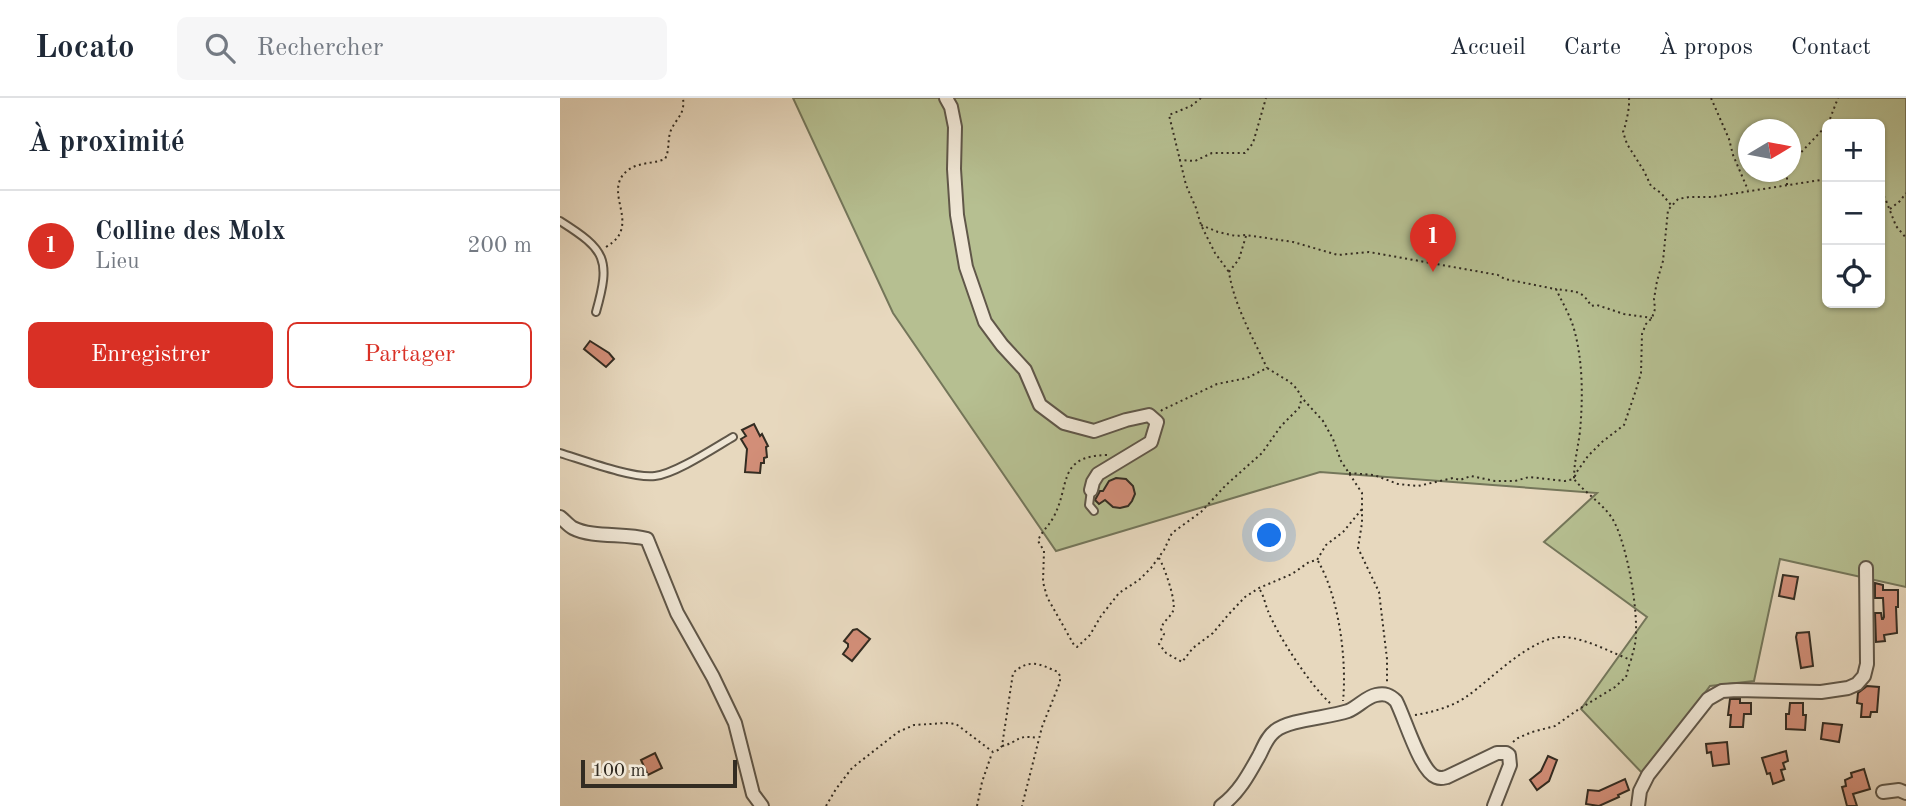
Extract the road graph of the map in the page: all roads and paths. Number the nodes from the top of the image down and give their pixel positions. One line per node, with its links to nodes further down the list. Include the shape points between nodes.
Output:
1 (683, 98): 24 (path, via 682,114 671,130 665,159 638,164 619,183 621,235)
2 (946, 98): 31 (street, via 955,127 955,192 966,267 985,322 1025,370 1040,405 1063,423 1094,431 1149,415)
3 (1201, 98): 11 (path, via 1169,115)
4 (1266, 98): 11 (path, via 1253,143 1245,153)
5 (1629, 98): 18 (path, via 1623,132 1627,144 1651,186)
6 (1711, 98): 15 (path)
7 (1838, 98): 8 (path)
8 (1830, 119)
9 (1822, 131): 10 (path)
10 (1801, 153)
11 (1179, 160): 21 (path)
12 (1822, 180): 14 (path)
13 (1787, 182): 14 (path)
14 (1787, 186): 15 (path)
15 (1749, 191): 18 (path, via 1678,199)
16 (1906, 193): 19 (path)
17 (1885, 198): 19 (path)
18 (1672, 206): 28 (path)
19 (1889, 209): 23 (path)
20 (560, 221): 24 (lane)
21 (1201, 225): 22 (path); 25 (path)
22 (1246, 235): 25 (path); 26 (path, via 1338,255 1369,252)
23 (1906, 238)
24 (599, 251): 27 (lane, via 604,270)
25 (1230, 272): 29 (path, via 1244,321)
26 (1556, 289): 28 (path, via 1579,293 1591,306); 36 (path, via 1574,328 1580,362 1580,431)
27 (597, 312)
28 (1653, 318): 36 (path, via 1642,334 1641,373 1624,425 1588,456)
29 (1268, 368): 30 (path, via 1290,382); 31 (path, via 1247,379 1217,384 1162,410)
30 (1302, 398): 35 (path, via 1323,421); 41 (path, via 1262,453 1201,512 1172,533)
31 (1157, 422): 34 (street, via 1151,442)
32 (733, 437): 33 (lane, via 656,476)
33 (560, 453)
34 (1122, 459): 37 (street, via 1098,474); 41 (path, via 1090,456 1075,464 1065,478 1052,520 1038,541 1044,551 1047,597 1074,645 1090,635 1119,593 1139,580)
35 (1349, 473): 36 (path, via 1418,486 1472,476 1495,481); 38 (path, via 1362,493)
36 (1574, 479): 45 (path, via 1612,518 1621,538 1634,598)
37 (1091, 490): 39 (lane, via 1089,505)
38 (1363, 509): 42 (path); 46 (path, via 1358,548 1379,593)
39 (1094, 511)
40 (560, 517): 55 (street, via 574,529 647,539 677,613 735,723 752,794)
41 (1159, 557): 44 (path, via 1175,607 1162,624 1164,634 1159,643 1182,662)
42 (1317, 560): 44 (path); 47 (path, via 1332,597 1345,656)
43 (1866, 568): 61 (street, via 1867,664 1857,684 1821,692 1722,691 1708,699 1648,775)
44 (1259, 588): 47 (path, via 1284,642 1321,695)
45 (1631, 660): 48 (path, via 1583,641 1547,639 1464,698); 52 (path, via 1626,677 1615,687 1555,726 1518,738)
46 (1390, 695): 47 (street, via 1370,697); 48 (street)
47 (1342, 713): 59 (street, via 1275,731 1246,779)
48 (1404, 717): 52 (street, via 1433,776 1447,777)
49 (1039, 738): 50 (path, via 1020,737); 50 (path, via 1060,676 1030,663 1013,673); 58 (path)
50 (1002, 746): 51 (path)
51 (993, 752): 56 (path, via 956,724 914,725 852,768); 57 (path)
52 (1501, 752): 60 (street, via 1509,755 1510,765)
53 (1883, 792): 54 (street)
54 (1906, 793)
55 (762, 806)
56 (826, 806)
57 (977, 806)
58 (1022, 806)
59 (1221, 806)
60 (1494, 806)
61 (1638, 806)

